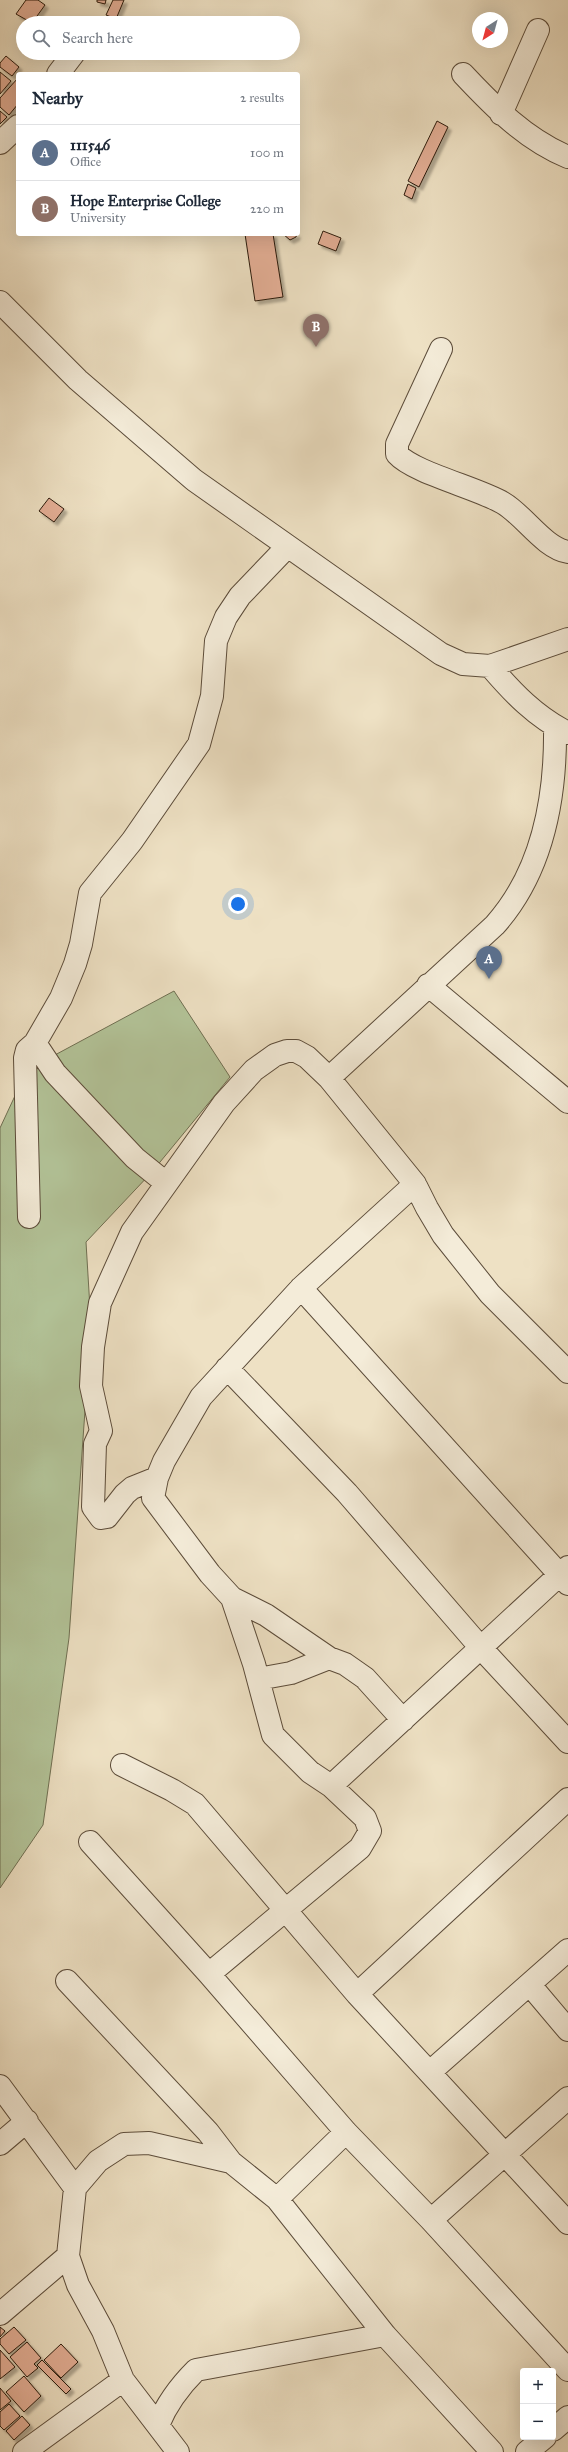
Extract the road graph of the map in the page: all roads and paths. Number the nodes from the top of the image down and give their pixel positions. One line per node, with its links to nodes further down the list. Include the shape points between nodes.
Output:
1 (538, 30): 5 (street)
2 (69, 60): 3 (street)
3 (60, 72)
4 (463, 74): 5 (street)
5 (501, 114): 8 (street, via 528,135)
6 (16, 128): 7 (street)
7 (0, 143)
8 (568, 157)
9 (0, 302): 11 (street, via 78,380 194,480)
10 (441, 349): 12 (street, via 397,444 398,454 412,464 502,502 550,544)
11 (287, 547): 14 (street, via 441,654 463,664); 17 (street, via 240,596 226,618 216,641 212,696 199,744 132,841 90,893 82,944 75,964 61,998)
12 (568, 552)
13 (568, 639): 14 (street)
14 (490, 666): 15 (street, via 514,694)
15 (562, 730): 16 (street, via 549,812 528,873 510,907 495,925)
16 (428, 985): 18 (street); 19 (street)
17 (34, 1042): 20 (street, via 55,1073 135,1158); 22 (street, via 27,1050 25,1058)
18 (329, 1078): 20 (street, via 307,1057 296,1051 275,1055 254,1070 224,1103); 21 (street)
19 (568, 1102)
20 (166, 1183): 26 (street, via 132,1232 100,1303 93,1347 91,1386 101,1431 95,1444 93,1508 101,1518 107,1517 132,1488)
21 (415, 1184): 23 (street); 25 (street, via 443,1234 486,1289)
22 (29, 1217)
23 (301, 1288): 24 (street); 27 (street)
24 (227, 1368): 26 (street, via 201,1397 178,1434); 29 (street, via 347,1493)
25 (568, 1372)
26 (157, 1478): 28 (street, via 153,1498 210,1574)
27 (565, 1576): 29 (street)
28 (232, 1598): 30 (street, via 266,1615); 31 (street)
29 (481, 1648): 32 (street); 33 (street)
30 (329, 1658): 31 (street, via 291,1673); 32 (street, via 345,1664 365,1678)
31 (258, 1679): 35 (street, via 273,1735 310,1772)
32 (403, 1720): 35 (street)
33 (568, 1742)
34 (122, 1765): 38 (street, via 195,1804)
35 (331, 1786): 38 (street, via 365,1818 370,1831 360,1848)
36 (568, 1799): 43 (street)
37 (90, 1842): 40 (street)
38 (285, 1912): 40 (street); 43 (street)
39 (568, 1950): 42 (street)
40 (209, 1974): 49 (street)
41 (67, 1981): 52 (street, via 208,2132)
42 (530, 1985): 44 (street); 45 (street)
43 (357, 1994): 45 (street)
44 (568, 2030)
45 (430, 2072): 51 (street)
46 (0, 2086): 48 (street)
47 (568, 2098): 51 (street)
48 (27, 2121): 50 (street); 53 (street)
49 (346, 2132): 54 (street); 55 (street)
50 (0, 2144)
51 (506, 2155): 55 (street); 56 (street)
52 (231, 2162): 53 (street, via 149,2143 124,2144 98,2161); 54 (street)
53 (75, 2188): 57 (street)
54 (276, 2199): 59 (street)
55 (431, 2220): 60 (street)
56 (568, 2223)
57 (68, 2256): 58 (street); 61 (street, via 78,2285 103,2331)
58 (0, 2314)
59 (385, 2335): 63 (street, via 196,2370 180,2385 166,2406); 68 (street)
60 (568, 2370)
61 (123, 2380): 63 (street); 66 (street)
62 (568, 2417): 64 (street)
63 (158, 2425): 67 (street)
64 (556, 2427)
65 (541, 2440): 69 (street)
66 (24, 2452)
67 (178, 2452)
68 (492, 2452)
69 (527, 2452)

